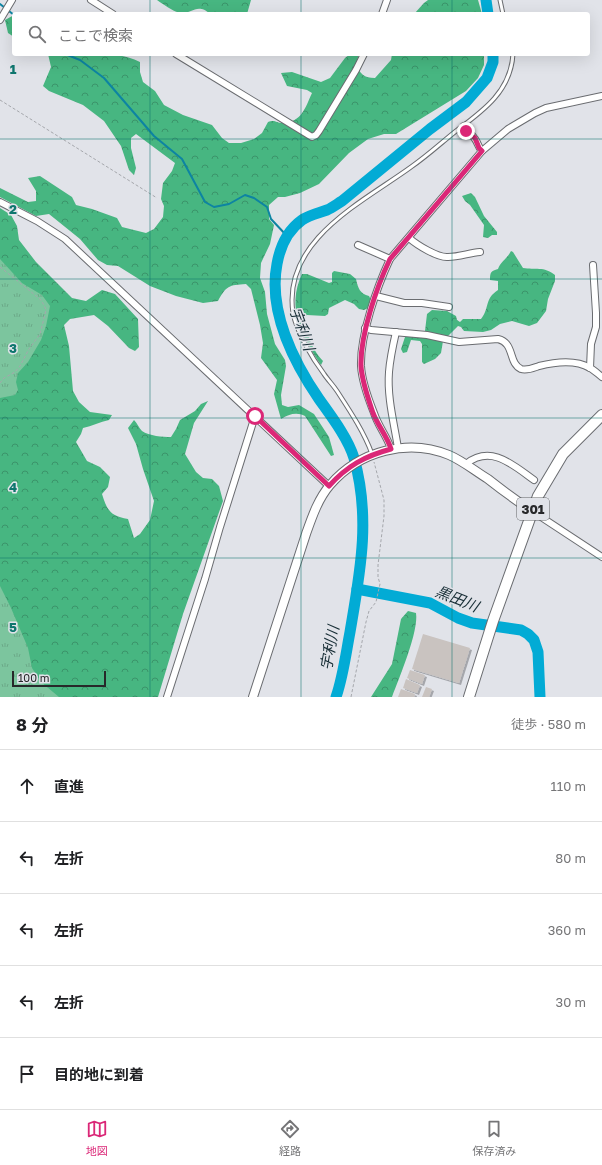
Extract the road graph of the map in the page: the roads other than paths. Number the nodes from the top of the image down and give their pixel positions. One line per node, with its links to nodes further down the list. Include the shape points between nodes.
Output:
1 (91, 0): 5 (street)
2 (387, 0): 6 (street)
3 (500, 0): 7 (lane)
4 (11, 1): 8 (street)
5 (110, 12)
6 (383, 12)
7 (503, 12)
8 (2, 17)
9 (179, 56): 10 (street, via 312,137 319,131)
10 (363, 56)
11 (513, 56): 13 (lane, via 510,70 498,95)
12 (602, 96): 14 (street, via 560,104 535,113 508,129)
13 (464, 126): 14 (street); 30 (lane, via 331,224 304,256 295,280 293,312 299,332 359,426 367,441)
14 (482, 151): 16 (street)
15 (0, 202): 28 (street, via 65,239)
16 (409, 238): 18 (street, via 441,256); 19 (street)
17 (358, 244): 19 (street)
18 (480, 252)
19 (390, 259): 21 (street)
20 (593, 265): 25 (street, via 596,328 591,344)
21 (376, 296): 22 (street, via 404,303); 23 (street)
22 (449, 307)
23 (365, 328): 24 (street); 29 (street, via 361,355 362,374 374,413)
24 (396, 332): 25 (street, via 459,342 498,339 508,345 516,364 526,370 550,363 567,362); 29 (street, via 389,371)
25 (590, 368): 26 (street)
26 (602, 377)
27 (602, 415): 34 (highway, 301, via 563,454)
28 (255, 416): 33 (street); 36 (street)
29 (395, 448): 30 (street); 31 (street, via 432,449)
30 (370, 455): 33 (street, via 355,463)
31 (466, 464): 32 (street, via 475,458 496,456); 34 (street)
32 (534, 480)
33 (329, 486): 37 (street, via 316,507 306,534)
34 (532, 511): 35 (street); 38 (highway, 301)
35 (602, 557)
36 (167, 697)
37 (253, 697)
38 (469, 697)

